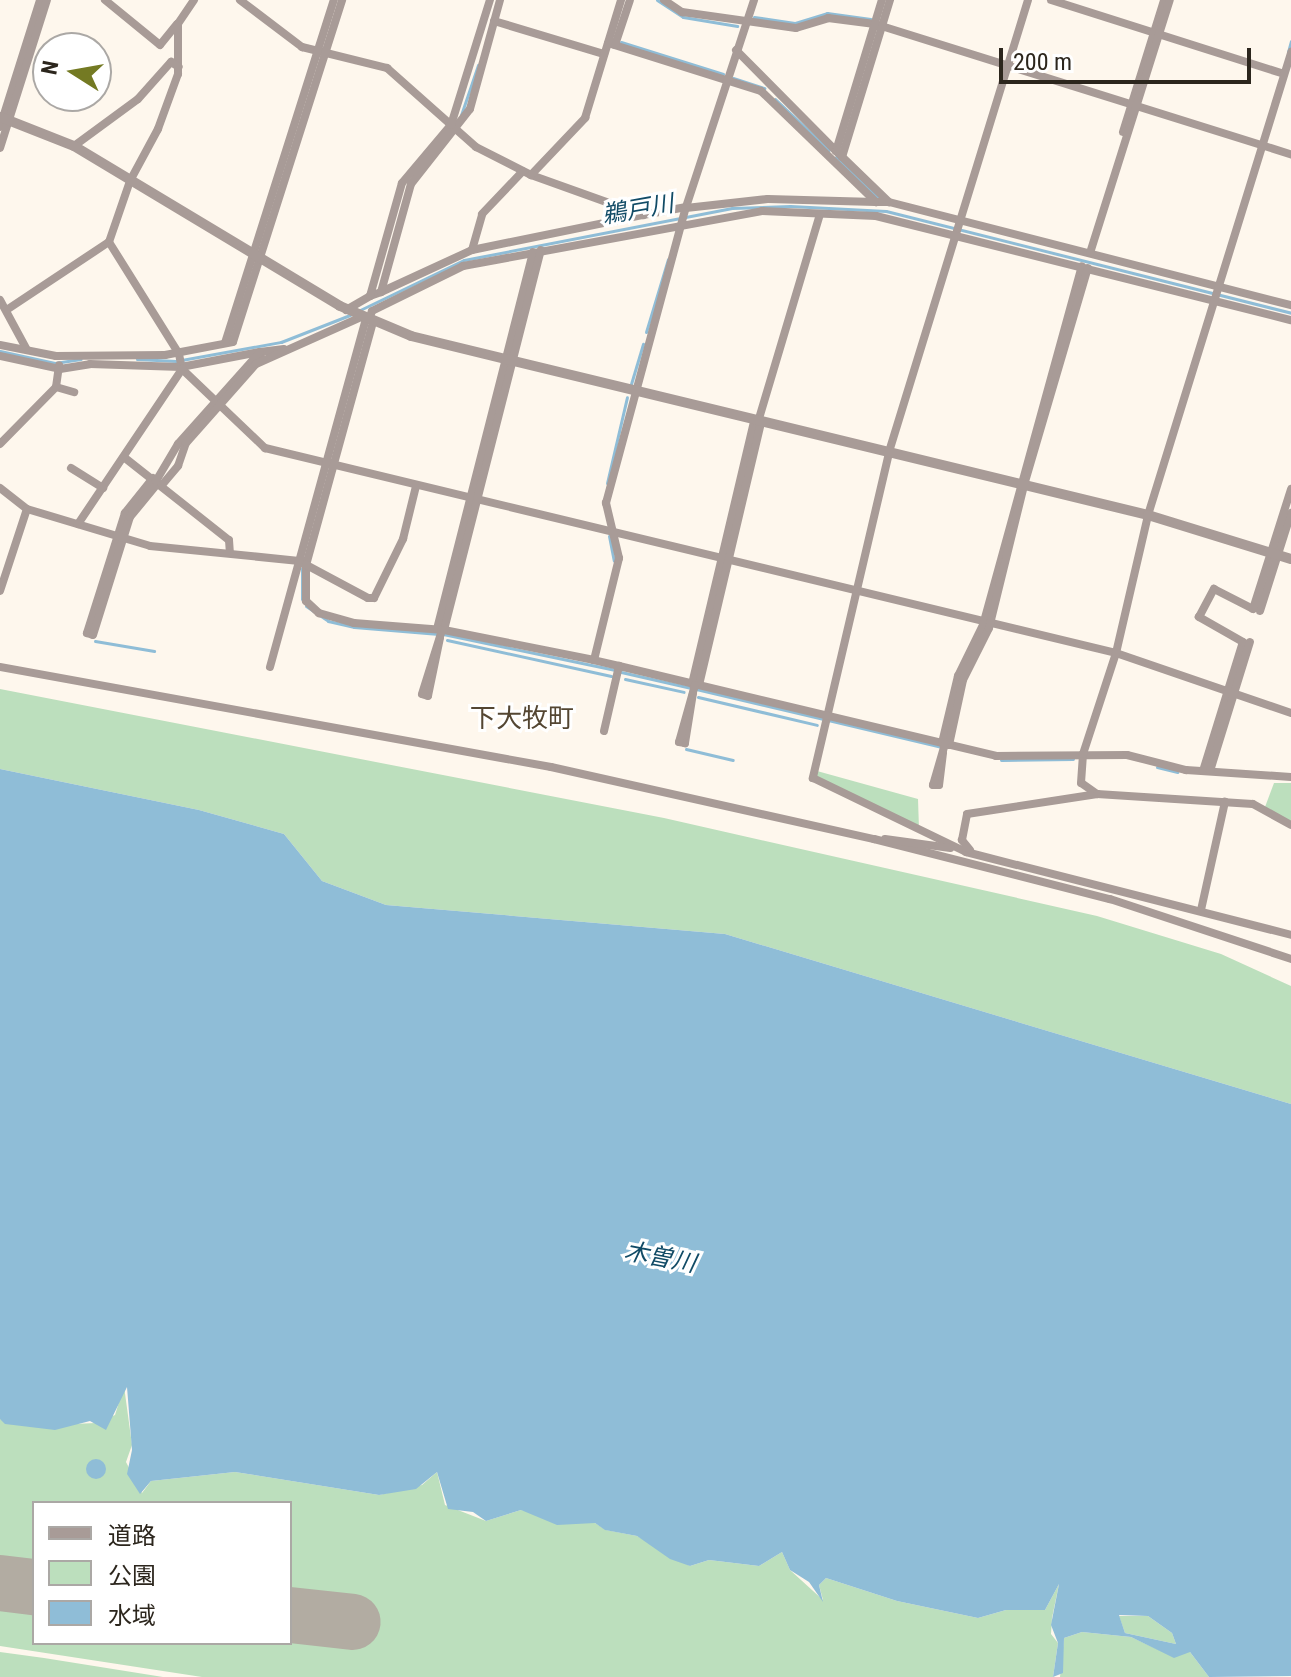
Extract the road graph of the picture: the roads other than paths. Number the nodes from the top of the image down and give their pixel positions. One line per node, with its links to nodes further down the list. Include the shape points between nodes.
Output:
1 (40, 0): 35 (street)
2 (47, 0): 35 (street)
3 (105, 0): 21 (street, via 160,45)
4 (194, 0): 21 (street)
5 (240, 0): 28 (street, via 302,47)
6 (334, 0): 28 (street)
7 (342, 0): 28 (street)
8 (490, 0): 36 (street)
9 (500, 0): 19 (street)
10 (621, 0): 23 (street)
11 (630, 0): 23 (street)
12 (664, 0): 20 (street, via 682,12)
13 (754, 0): 20 (street)
14 (882, 0): 22 (street)
15 (890, 0): 22 (street)
16 (1028, 0): 30 (street)
17 (1051, 0): 24 (street)
18 (1167, 0): 24 (street)
19 (494, 21): 29 (street); 36 (street, via 470,109)
20 (744, 21): 22 (street, via 796,28 828,18); 26 (street)
21 (178, 24): 31 (street)
22 (878, 25): 30 (street); 40 (street)
23 (615, 34): 25 (street)
24 (1156, 34): 32 (street); 34 (street)
25 (612, 44): 29 (street); 33 (street)
26 (736, 50): 33 (street); 40 (street)
27 (1291, 52): 32 (street)
28 (322, 53): 36 (street, via 387,68); 55 (street)
29 (604, 54): 42 (street, via 585,118)
30 (1007, 65): 34 (street); 50 (street)
31 (179, 67): 38 (street, via 171,62 138,99); 43 (street, via 158,129)
32 (1284, 74): 37 (street)
33 (727, 79): 44 (street, via 761,91); 46 (street)
34 (1134, 105): 37 (street); 54 (street)
35 (3, 120): 38 (street); 39 (street)
36 (454, 128): 42 (street, via 476,147); 57 (street, via 411,184); 59 (street, via 402,183)
37 (1262, 145): 41 (street); 58 (street)
38 (74, 146): 43 (street)
39 (0, 148)
40 (839, 154): 45 (street)
41 (1291, 154)
42 (527, 173): 48 (street); 52 (street, via 482,214)
43 (130, 181): 51 (street); 55 (street)
44 (876, 202): 45 (street); 46 (street, via 768,199)
45 (889, 202): 50 (street)
46 (686, 209): 48 (street); 49 (street)
47 (820, 214): 49 (street, via 762,211); 50 (street); 76 (street)
48 (643, 215): 52 (street)
49 (682, 222): 53 (street); 73 (street)
50 (956, 226): 54 (street); 56 (street); 78 (street)
51 (109, 242): 62 (street); 71 (street)
52 (472, 250): 57 (street)
53 (537, 251): 63 (street, via 463,266); 69 (street)
54 (1088, 252): 58 (street)
55 (256, 257): 63 (street); 71 (street, via 225,343)
56 (1085, 267): 58 (street); 83 (street)
57 (381, 292): 59 (street)
58 (1216, 293): 61 (street); 64 (street); 91 (street)
59 (370, 296): 63 (street)
60 (0, 300): 62 (street)
61 (1291, 305)
62 (8, 309): 66 (street)
63 (360, 316): 68 (street); 69 (street); 80 (street)
64 (1291, 320)
65 (0, 345): 66 (street)
66 (26, 348): 70 (street)
67 (0, 356): 70 (street)
68 (261, 357): 71 (street); 75 (street)
69 (506, 361): 73 (street); 88 (street)
70 (58, 362): 71 (street); 71 (street); 72 (street)
71 (180, 362): 75 (street); 79 (street)
72 (56, 387): 74 (street); 77 (street)
73 (633, 391): 76 (street); 93 (street, via 606,503)
74 (74, 392)
75 (218, 404): 80 (street, via 265,448); 82 (street, via 178,444)
76 (758, 422): 78 (street); 98 (street)
77 (0, 444)
78 (889, 453): 83 (street); 101 (street)
79 (125, 458): 82 (street); 86 (street)
80 (329, 464): 84 (street); 99 (street)
81 (71, 468): 86 (street)
82 (157, 482): 94 (street, via 125,513); 95 (street, via 229,540)
83 (1021, 485): 91 (street); 103 (street)
84 (416, 486): 88 (street); 99 (street, via 403,539 374,598)
85 (0, 488): 89 (street)
86 (103, 488): 92 (street)
87 (1291, 489): 96 (street)
88 (472, 499): 93 (street); 104 (street)
89 (27, 509): 92 (street); 100 (street)
90 (1291, 513): 96 (street)
91 (1148, 515): 96 (street); 106 (street)
92 (78, 524): 94 (street)
93 (613, 533): 98 (street); 107 (street, via 619,558)
94 (121, 537): 94 (street, via 93,635 87,633); 95 (street)
95 (230, 553): 99 (street)
96 (1274, 554): 97 (street); 102 (street); 112 (street, via 1253,609 1214,589 1199,617 1243,642)
97 (1291, 559)
98 (726, 560): 101 (street); 111 (street)
99 (302, 564): 104 (street, via 303,594 319,613 354,623); 110 (street)
100 (0, 591)
101 (856, 592): 103 (street); 114 (street)
102 (1260, 611)
103 (987, 623): 106 (street); 116 (street, via 963,680)
104 (440, 632): 104 (street, via 422,694 428,696); 107 (street)
105 (1250, 642): 112 (street)
106 (1116, 653): 112 (street); 117 (street)
107 (594, 660): 108 (street)
108 (619, 666): 111 (street); 115 (street)
109 (0, 667): 123 (street, via 551,767)
110 (270, 667)
111 (695, 687): 111 (street, via 690,693 679,742 685,743); 114 (street)
112 (1231, 691): 113 (street); 118 (street)
113 (1291, 713)
114 (827, 715): 116 (street); 124 (street, via 813,770 818,784)
115 (604, 731)
116 (945, 746): 117 (street, via 1017,759)
117 (1083, 754): 118 (street, via 1127,755); 120 (street, via 1081,783)
118 (1206, 771): 119 (street)
119 (1291, 777)
120 (1097, 794): 121 (street); 124 (street, via 967,814 962,840)
121 (1225, 802): 122 (street, via 1253,804); 125 (street)
122 (1291, 825)
123 (874, 839): 124 (street, via 895,838); 127 (street, via 1110,899)
124 (970, 853): 125 (street)
125 (1201, 910): 126 (street)
126 (1291, 935)
127 (1291, 959)

